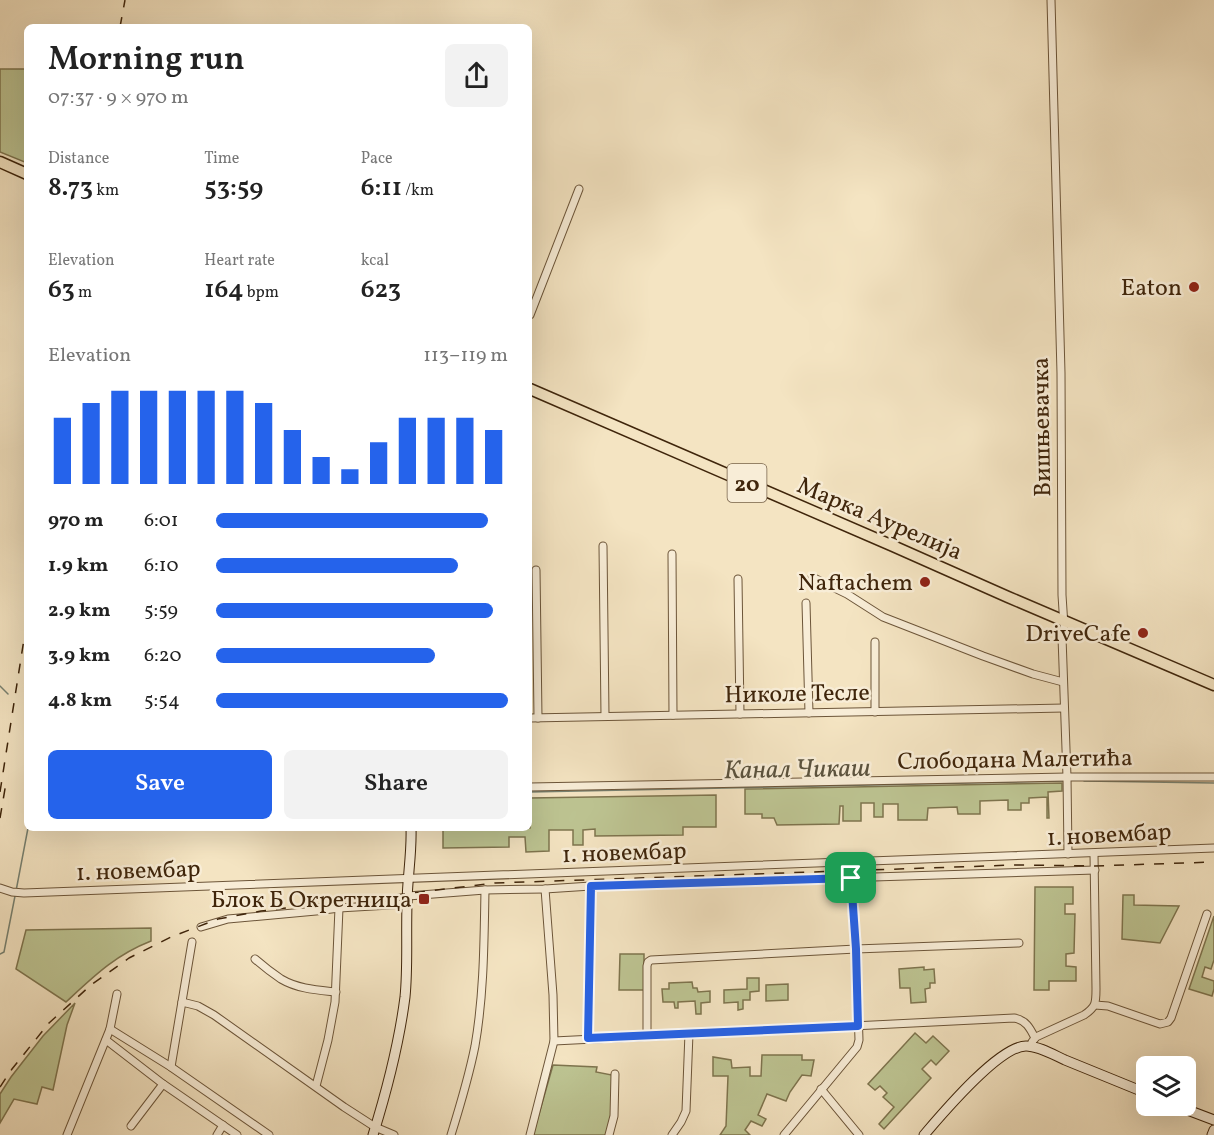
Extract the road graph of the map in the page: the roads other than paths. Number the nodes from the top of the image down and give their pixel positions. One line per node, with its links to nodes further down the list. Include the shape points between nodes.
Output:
1 (1051, 0): 13 (street, Вишњевачка)
2 (0, 162): 3 (main road)
3 (24, 173)
4 (579, 189): 5 (street)
5 (532, 310)
6 (532, 390): 13 (main road, Марка Аурелија / 20)
7 (603, 546): 22 (street)
8 (672, 554): 21 (street)
9 (536, 570): 24 (street)
10 (812, 577): 15 (street, via 883,617)
11 (738, 579): 20 (street)
12 (807, 603): 19 (street)
13 (1064, 620): 15 (street, Вишњевачка); 16 (main road, Марка Аурелија / 20)
14 (875, 642): 18 (street)
15 (1063, 682): 17 (street, Вишњевачка)
16 (1214, 685)
17 (1064, 708): 18 (street, Николе Тесле); 25 (street, Вишњевачка)
18 (875, 711): 19 (street, Николе Тесле)
19 (808, 713): 20 (street, Николе Тесле)
20 (740, 714): 21 (street, Николе Тесле)
21 (673, 715): 22 (street, Николе Тесле)
22 (605, 716): 24 (street, Николе Тесле)
23 (532, 718): 24 (street, Николе Тесле)
24 (538, 718)
25 (1067, 777): 26 (street, Слободана Малетића); 27 (street, Слободана Малетића); 30 (street, Вишњевачка)
26 (1214, 777)
27 (532, 787)
28 (411, 831): 34 (street)
29 (1214, 848): 31 (street, 1. новембар)
30 (1068, 854): 31 (street, 1. новембар); 34 (street, 1. новембар)
31 (1094, 854): 32 (street)
32 (1095, 870): 33 (street, 1. новембар); 50 (street)
33 (851, 878): 35 (street, 1. новембар); 45 (street)
34 (408, 880): 36 (street, 1. новембар, via 24,893); 39 (street)
35 (591, 886): 37 (street, 1. новембар); 55 (street)
36 (0, 888)
37 (545, 889): 38 (street, 1. новембар); 57 (street)
38 (485, 890): 39 (street, 1. новембар); 76 (street, via 477,1032)
39 (407, 900): 40 (street, 1. новембар); 70 (street, via 401,1027)
40 (339, 908): 42 (street, 1. новембар, via 228,919); 47 (street)
41 (1207, 914): 50 (street, via 1168,1022 1160,1024)
42 (201, 927)
43 (192, 942): 49 (street)
44 (1019, 943): 45 (street)
45 (856, 949): 51 (street); 54 (street, via 651,960 647,966)
46 (255, 959): 47 (street, via 294,985)
47 (336, 992): 62 (street)
48 (117, 994): 52 (street)
49 (182, 1002): 59 (street); 62 (street, via 214,1015)
50 (1095, 1005): 58 (street)
51 (858, 1026): 53 (street); 58 (street, via 1014,1018 1027,1023); 64 (street, via 859,1040 853,1054)
52 (110, 1029): 56 (street); 59 (street)
53 (690, 1033): 54 (street); 79 (street, via 686,1111)
54 (647, 1035): 55 (street)
55 (588, 1038): 57 (street)
56 (105, 1040): 61 (street); 71 (street)
57 (554, 1041): 77 (street)
58 (1033, 1042): 63 (street); 82 (street, via 998,1059)
59 (171, 1067): 74 (street)
60 (615, 1074): 78 (street, via 614,1116)
61 (163, 1084): 67 (street); 68 (street)
62 (316, 1086): 70 (street)
63 (1136, 1088)
64 (821, 1089): 80 (street); 81 (street)
65 (1196, 1113): 66 (street)
66 (1214, 1120)
67 (223, 1125): 72 (street); 73 (street)
68 (131, 1126)
69 (1214, 1130): 83 (street)
70 (374, 1131): 75 (street)
71 (67, 1135)
72 (217, 1135)
73 (237, 1135)
74 (269, 1135)
75 (394, 1135)
76 (451, 1135)
77 (531, 1135)
78 (609, 1135)
79 (672, 1135)
80 (784, 1135)
81 (859, 1135)
82 (924, 1135)
83 (1212, 1135)

